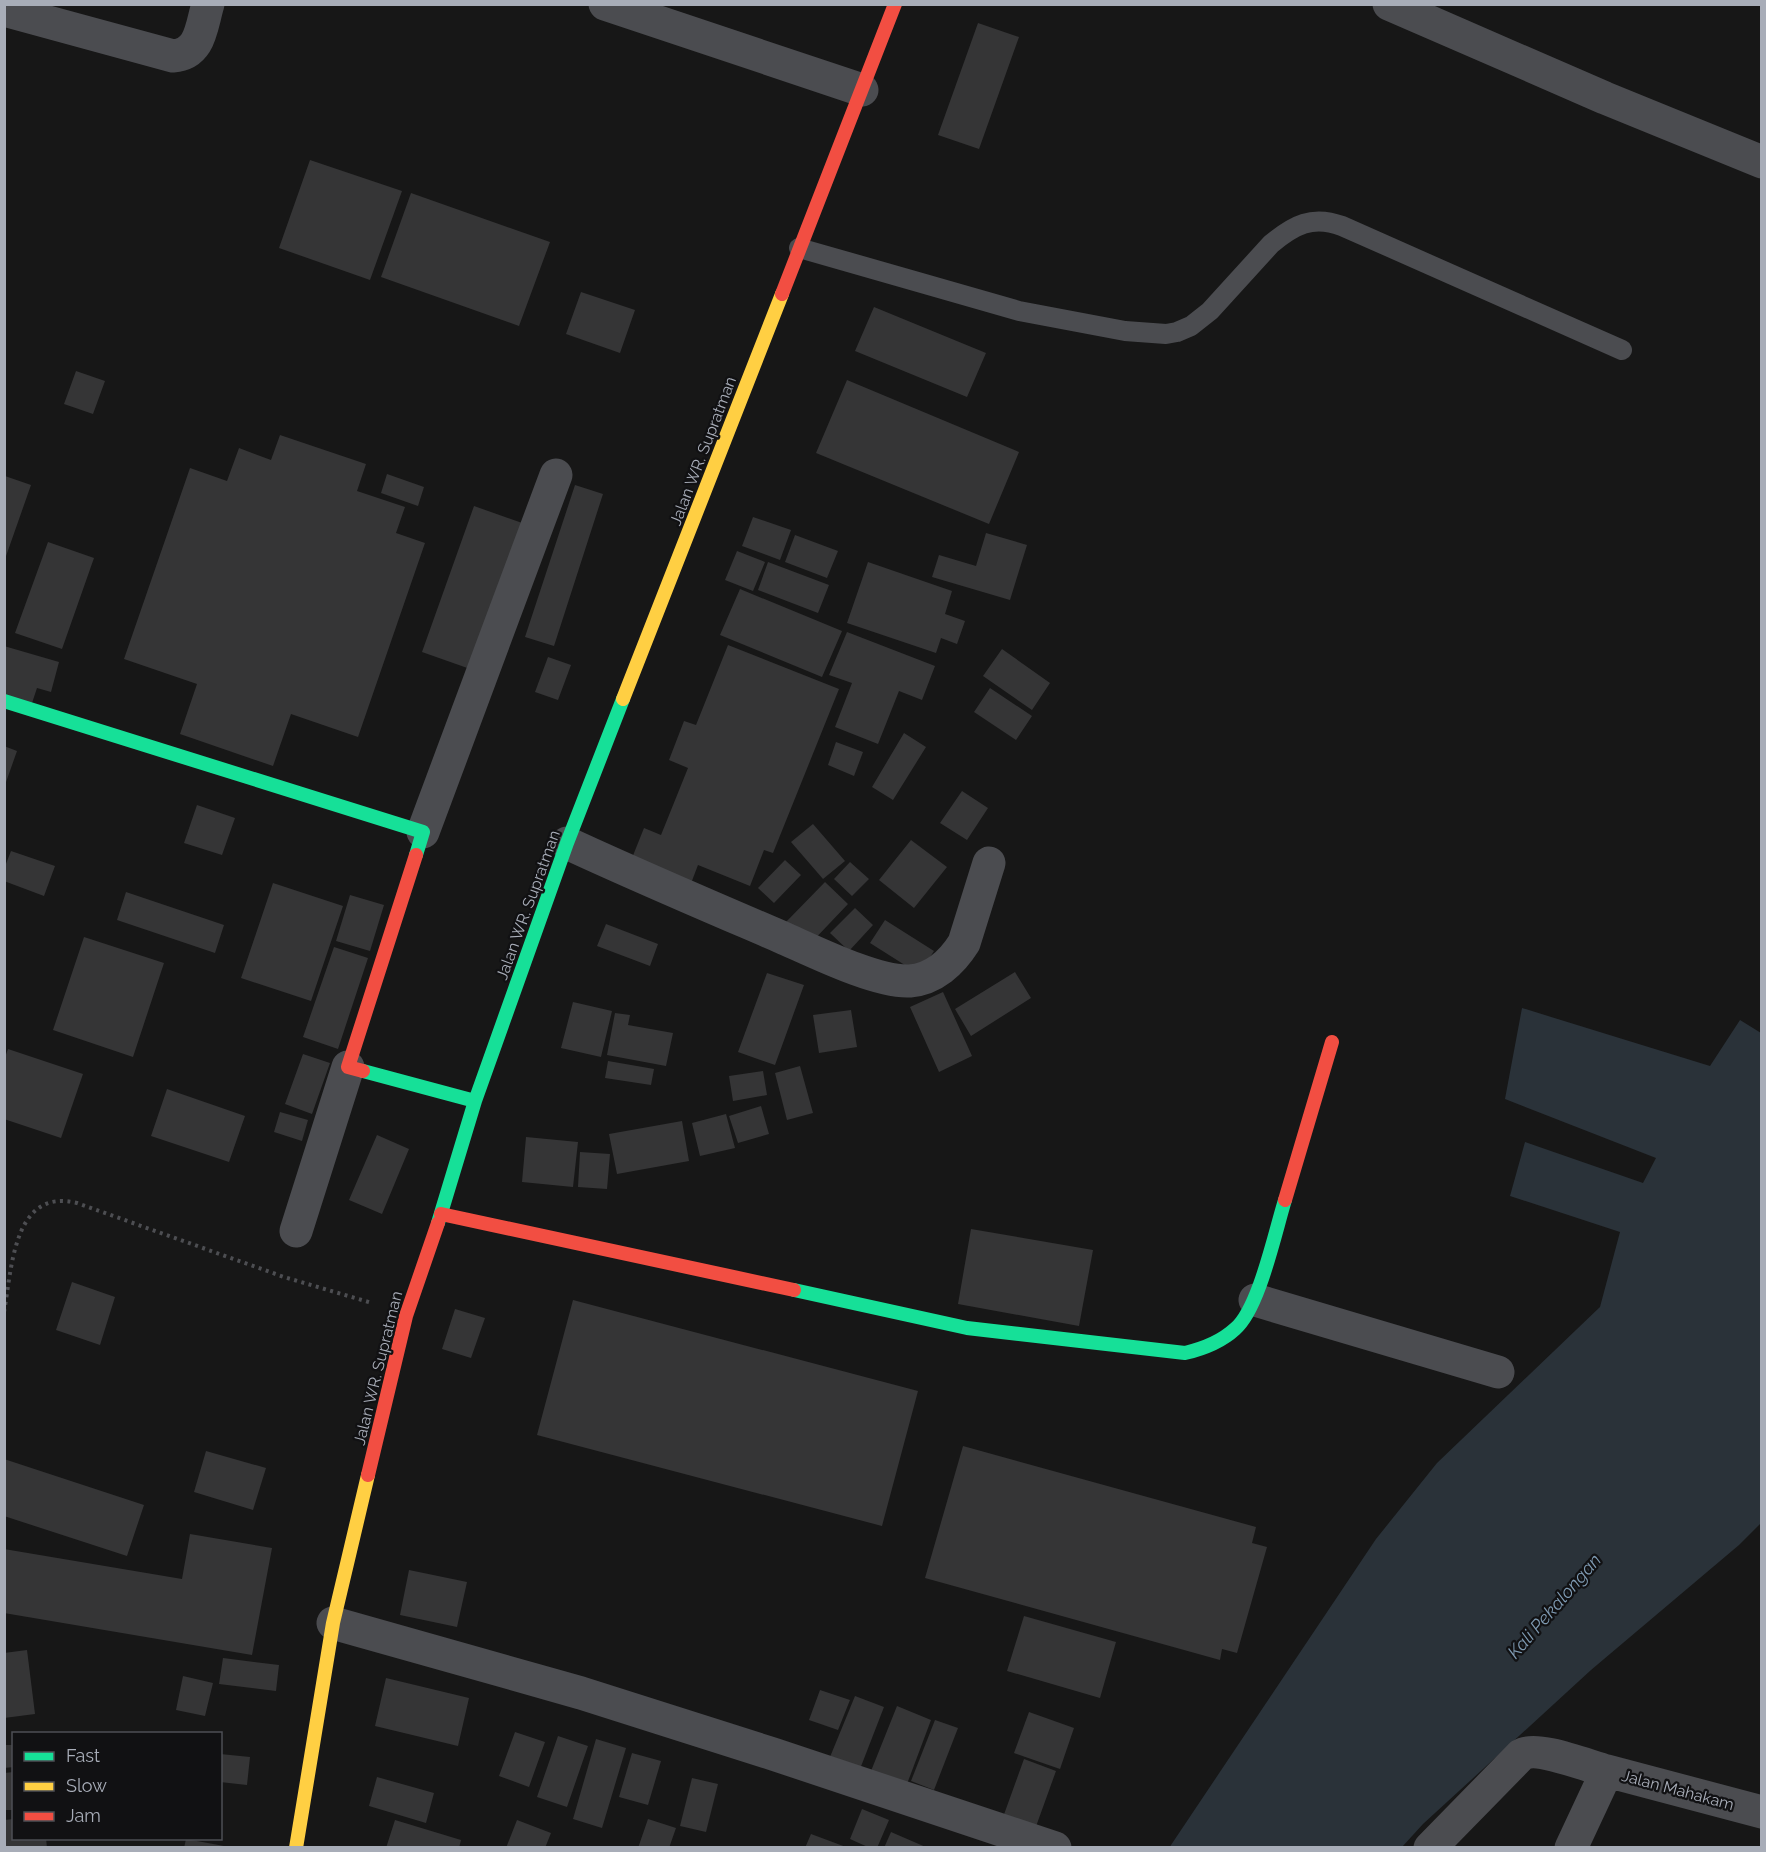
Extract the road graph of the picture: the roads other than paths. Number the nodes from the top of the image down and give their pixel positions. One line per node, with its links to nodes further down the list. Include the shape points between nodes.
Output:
1 (208, 4): 5 (street, via 196,45 186,54 173,56)
2 (605, 4): 6 (street)
3 (1389, 4): 7 (street)
4 (894, 5): 6 (street, Jalan WR. Supratman)
5 (4, 10)
6 (862, 90): 8 (street, Jalan WR. Supratman)
7 (1761, 162)
8 (799, 248): 9 (lane, via 1019,311 1125,331 1166,334 1191,326 1210,311 1271,244 1299,225 1315,220 1342,226); 13 (street, Jalan WR. Supratman)
9 (1622, 350)
10 (556, 475): 12 (street)
11 (4, 701): 12 (street)
12 (423, 832): 16 (street)
13 (567, 843): 14 (street, via 852,968 909,981 937,972 964,943); 17 (street, Jalan WR. Supratman)
14 (989, 863)
15 (1332, 1042): 20 (street)
16 (348, 1067): 17 (street); 19 (street)
17 (475, 1101): 18 (street, Jalan WR. Supratman)
18 (441, 1214): 20 (street, via 967,1328 1146,1350 1185,1353 1202,1349 1236,1329); 22 (street, Jalan WR. Supratman, via 406,1316)
19 (296, 1231)
20 (1255, 1300): 21 (street)
21 (1498, 1372)
22 (333, 1623): 25 (street, Jalan WR. Supratman); 26 (street, via 581,1693)
23 (1607, 1771): 24 (street, Jalan Mahakam); 27 (street, via 1526,1751); 28 (street, Jalan Mahakam)
24 (1761, 1812)
25 (296, 1848)
26 (1055, 1848)
27 (1430, 1848)
28 (1571, 1848)

